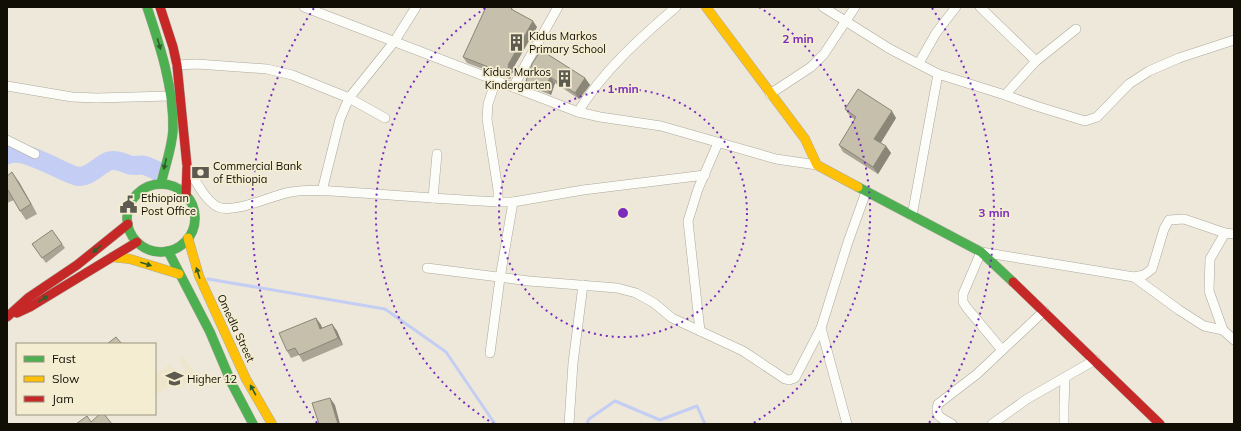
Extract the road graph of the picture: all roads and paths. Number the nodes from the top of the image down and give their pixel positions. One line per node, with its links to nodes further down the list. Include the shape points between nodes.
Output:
1 (147, 7): 25 (main road, one-way to 25, via 160,47)
2 (160, 7): 18 (main road)
3 (307, 7): 15 (street)
4 (416, 7): 15 (street)
5 (558, 7): 22 (street)
6 (676, 7): 27 (street, via 610,69)
7 (706, 7): 23 (main road)
8 (823, 7): 12 (street)
9 (854, 7): 12 (street)
10 (956, 7): 17 (street, via 936,33)
11 (980, 7): 16 (street)
12 (845, 21): 17 (street); 23 (street, via 824,54 811,67)
13 (1076, 29): 16 (street)
14 (1234, 40): 24 (street, via 1149,71 1129,84 1097,117 1085,121)
15 (394, 42): 20 (street); 26 (street)
16 (1036, 61): 24 (street)
17 (919, 63): 19 (street)
18 (177, 65): 26 (street, via 267,69 292,75); 34 (main road)
19 (938, 74): 24 (street); 43 (street)
20 (496, 80): 22 (street); 41 (street, via 488,104 487,118)
21 (7, 86): 25 (street, via 72,97)
22 (513, 87): 27 (street)
23 (770, 94): 33 (main road, via 805,139)
24 (1005, 95)
25 (170, 96): 36 (main road, one-way to 36, via 173,130)
26 (349, 98): 28 (street); 37 (street, via 340,119)
27 (578, 112): 30 (street, via 661,126)
28 (385, 118)
29 (7, 140): 31 (street)
30 (718, 143): 33 (street, via 776,159); 35 (street)
31 (35, 154)
32 (437, 154): 40 (street)
33 (817, 165): 38 (main road)
34 (187, 166): 37 (street, via 209,200 218,207 230,209 292,192); 39 (main road)
35 (705, 175): 42 (street, via 583,190); 60 (street, via 688,221)
36 (161, 184): 39 (main road, via 174,187); 44 (main road, via 149,186 139,192 128,212)
37 (322, 191): 40 (street)
38 (866, 192): 43 (main road); 58 (street)
39 (186, 195): 46 (main road, via 194,211 192,230)
40 (433, 198): 41 (street)
41 (498, 202): 42 (street)
42 (513, 202): 54 (street)
43 (912, 216): 49 (main road)
44 (128, 224): 47 (main road); 57 (main road, one-way to 57, via 77,265 28,298)
45 (1229, 234): 53 (street, via 1184,219 1169,220 1152,269 1144,275); 59 (street, via 1210,259 1210,291)
46 (188, 238): 48 (main road); 67 (main road, Omedla Street, one-way to 46, via 246,379 217,316 199,276)
47 (137, 242): 48 (main road, via 156,252); 50 (main road)
48 (168, 251): 52 (main road)
49 (982, 252): 53 (street); 56 (main road); 62 (street, via 963,294 963,302)
50 (112, 256): 52 (main road, one-way to 52); 57 (main road, one-way to 50, via 30,307)
51 (427, 268): 54 (street)
52 (179, 274): 66 (main road, via 210,332 232,384)
53 (1134, 277): 59 (street, via 1204,326)
54 (500, 278): 55 (street); 63 (street)
55 (583, 285): 60 (street, via 617,288 636,293 672,318); 68 (street, via 573,363)
56 (1044, 310): 62 (street); 64 (main road)
57 (8, 317)
58 (821, 328): 60 (street, via 795,378 789,380 743,351); 69 (street)
59 (1223, 330): 61 (street)
60 (700, 331)
61 (1234, 340)
62 (1002, 350): 70 (street, via 977,374 938,404 938,416)
63 (490, 353)
64 (1095, 360): 65 (street); 73 (main road)
65 (1065, 379): 71 (street, via 1027,399); 72 (street)
66 (253, 424)
67 (272, 424)
68 (569, 424)
69 (847, 424)
70 (952, 424)
71 (992, 424)
72 (1064, 424)
73 (1160, 424)

